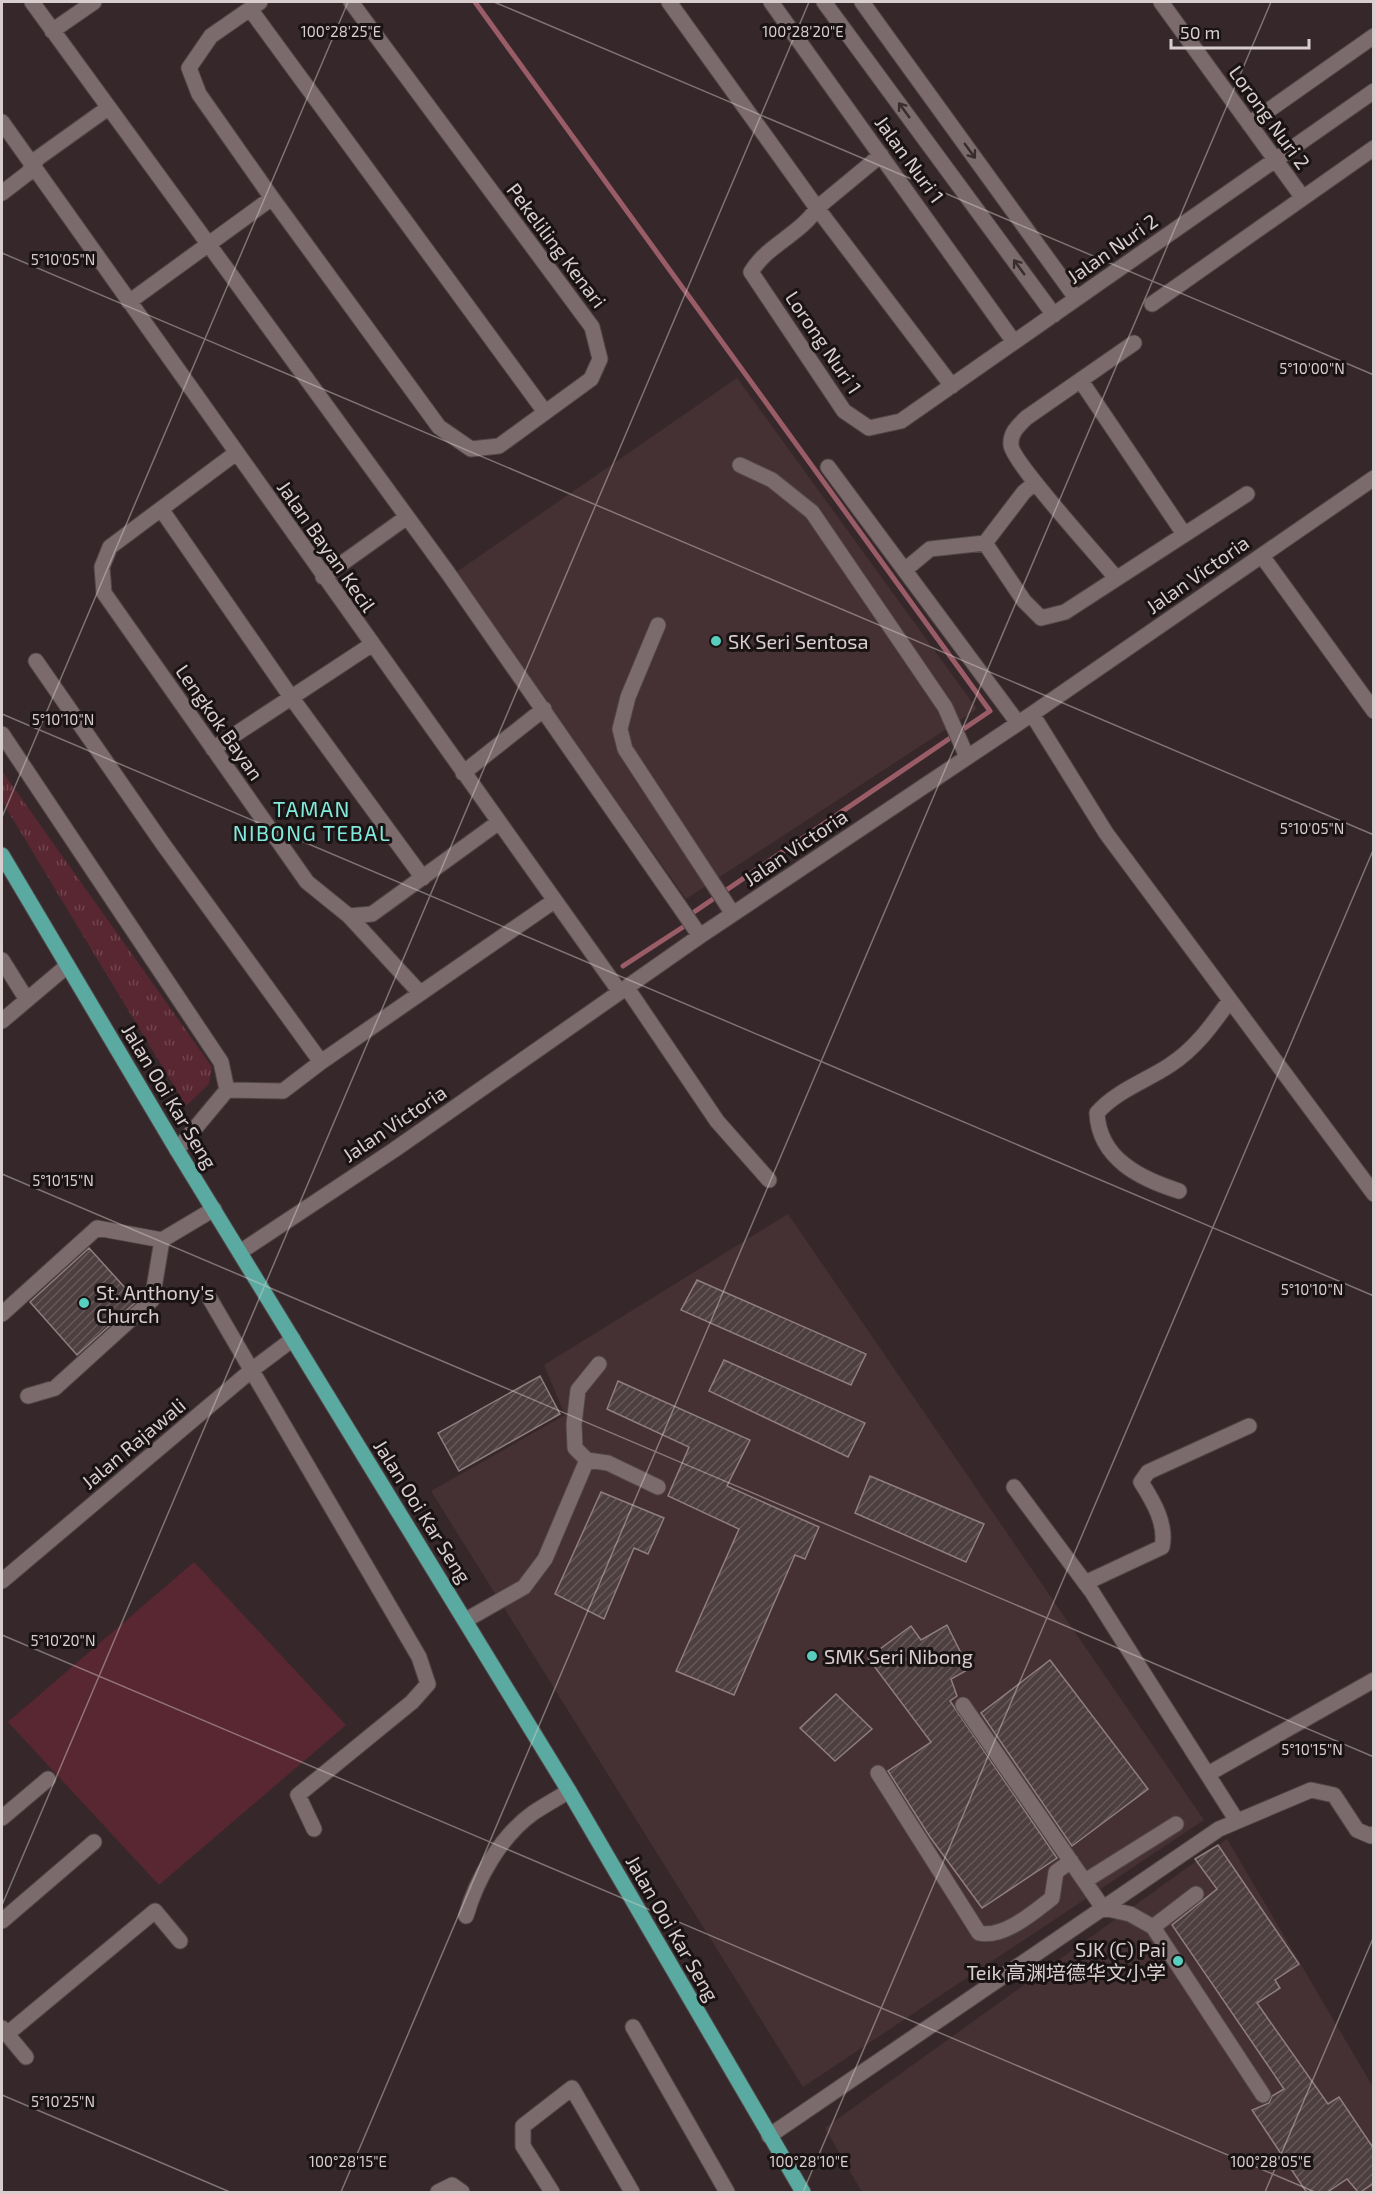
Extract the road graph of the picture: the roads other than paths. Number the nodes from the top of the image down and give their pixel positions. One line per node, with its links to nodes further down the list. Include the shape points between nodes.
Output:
1 (32, 2): 10 (street)
2 (94, 2): 10 (street)
3 (351, 2): 33 (street, Pekeliling Kenari, via 592,327 600,359 591,379)
4 (669, 2): 23 (street)
5 (771, 2): 17 (street, Jalan Nuri 1)
6 (824, 2): 28 (street, Jalan Nuri 1, one-way to 6)
7 (862, 2): 25 (street, one-way to 25)
8 (1161, 2): 15 (street, Lorong Nuri 2)
9 (255, 5): 21 (street, Pekeliling Kenari, via 211,36 189,68 199,94); 33 (street)
10 (52, 31): 13 (street)
11 (1374, 36): 15 (street)
12 (1374, 91): 18 (street, Jalan Nuri 2)
13 (108, 108): 19 (street, via 38,158); 24 (street)
14 (2, 122): 19 (street, Jalan Bayan Kecil)
15 (1249, 124): 18 (street, Lorong Nuri 2)
16 (1374, 148): 22 (street)
17 (881, 155): 23 (street); 29 (street, Jalan Nuri 1)
18 (1275, 160): 22 (street, Lorong Nuri 2); 25 (street, Jalan Nuri 2)
19 (33, 166): 20 (street); 26 (street, Jalan Bayan Kecil)
20 (2, 193)
21 (272, 198): 24 (street); 33 (street, Pekeliling Kenari, via 439,427 471,449 499,446)
22 (1303, 198): 27 (street)
23 (817, 208): 32 (street); 34 (street, Lorong Nuri 1, via 810,219 758,261 751,272 844,411)
24 (208, 244): 26 (street); 42 (street)
25 (1076, 298): 28 (street, Jalan Nuri 2)
26 (129, 302): 35 (street, Jalan Bayan Kecil)
27 (1152, 304)
28 (1054, 315): 29 (street, Jalan Nuri 2)
29 (1014, 342): 32 (street, Jalan Nuri 2)
30 (1134, 344): 31 (street)
31 (1081, 381): 39 (street, via 1012,432 1011,448); 43 (street)
32 (952, 386): 34 (street, Jalan Nuri 2, via 901,421)
33 (545, 412)
34 (869, 428)
35 (236, 453): 41 (street, Lengkok Bayan); 47 (street, Jalan Bayan Kecil)
36 (740, 465): 59 (street, via 772,480 812,512 945,707)
37 (828, 467): 46 (street)
38 (1374, 478): 45 (street, Jalan Victoria)
39 (1035, 483): 44 (street); 48 (street)
40 (1247, 494): 43 (street)
41 (161, 509): 52 (street); 58 (street, Lengkok Bayan, via 110,547 102,567 104,593)
42 (407, 517): 47 (street); 53 (street)
43 (1184, 534): 48 (street)
44 (985, 543): 46 (street, via 930,549); 48 (street, via 1024,602 1041,618 1065,612)
45 (1262, 556): 54 (street); 55 (street, Jalan Victoria)
46 (906, 569): 56 (street)
47 (323, 577): 50 (street, Jalan Bayan Kecil)
48 (1116, 578)
49 (658, 625): 65 (street, via 628,697 620,729 626,749)
50 (371, 645): 52 (street); 60 (street, Jalan Bayan Kecil)
51 (36, 661): 75 (street)
52 (291, 697): 58 (street); 63 (street)
53 (544, 709): 60 (street); 67 (street)
54 (1374, 711)
55 (1032, 714): 56 (street, Jalan Victoria); 73 (street, via 1106,833)
56 (1018, 723): 59 (street, Jalan Victoria)
57 (2, 734): 76 (street, via 221,1062)
58 (213, 749): 66 (street, Lengkok Bayan, via 307,882)
59 (967, 757): 65 (street, Jalan Victoria)
60 (463, 773): 61 (street, Jalan Bayan Kecil)
61 (499, 822): 63 (street); 64 (street, Jalan Bayan Kecil)
62 (2, 855): 69 (main road, Jalan Ooi Kar Seng)
63 (423, 878): 66 (street, via 372,914)
64 (554, 901): 70 (street, Jalan Bayan Kecil); 71 (street)
65 (729, 908): 67 (street, Jalan Victoria)
66 (350, 916): 71 (street, Lengkok Bayan)
67 (700, 936): 70 (street, Jalan Victoria)
68 (2, 960): 72 (street)
69 (67, 966): 72 (street); 77 (main road, Jalan Ooi Kar Seng)
70 (623, 990): 78 (street, Jalan Bayan Kecil, via 717,1121); 83 (street, Jalan Victoria)
71 (420, 993): 75 (street)
72 (27, 1000): 74 (street)
73 (1230, 1000): 79 (street, via 1197,1044 1172,1064 1113,1098 1097,1113 1098,1130 1126,1168 1146,1181); 80 (street)
74 (2, 1021)
75 (321, 1062): 76 (street, via 283,1091)
76 (226, 1090): 77 (street)
77 (177, 1150): 81 (main road, Jalan Ooi Kar Seng)
78 (769, 1180)
79 (1179, 1191)
80 (1374, 1194)
81 (214, 1209): 82 (street); 83 (main road, Jalan Ooi Kar Seng)
82 (162, 1240): 85 (street, via 97,1227); 89 (street, via 152,1300 55,1388)
83 (240, 1252): 86 (main road, Jalan Ooi Kar Seng)
84 (210, 1299): 88 (street)
85 (2, 1314)
86 (293, 1339): 88 (street, Jalan Rajawali); 96 (main road, Jalan Ooi Kar Seng)
87 (599, 1364): 91 (street, via 578,1390 573,1425 575,1448)
88 (253, 1369): 94 (street, Jalan Rajawali); 106 (street, via 419,1657 428,1684 412,1702 298,1795)
89 (28, 1396)
90 (1250, 1426): 95 (street, via 1148,1472 1141,1482 1165,1533 1162,1547)
91 (587, 1460): 92 (street, via 608,1463); 96 (street, via 545,1559 524,1587)
92 (657, 1487)
93 (1014, 1487): 95 (street)
94 (2, 1581)
95 (1085, 1583): 100 (street)
96 (466, 1620): 102 (main road, Jalan Ooi Kar Seng)
97 (1374, 1680): 100 (street)
98 (963, 1705): 109 (street)
99 (878, 1773): 109 (street, via 979,1933 989,1935 1032,1914 1052,1898 1056,1872)
100 (1208, 1774): 104 (street)
101 (48, 1779): 103 (street)
102 (569, 1791): 113 (street, via 532,1814 506,1839 474,1890); 121 (main road, Jalan Ooi Kar Seng)
103 (2, 1818)
104 (1237, 1821): 107 (street, via 1311,1790 1334,1795 1357,1830); 112 (street)
105 (1176, 1824): 110 (street)
106 (314, 1829)
107 (1374, 1834)
108 (94, 1842): 114 (street)
109 (1071, 1861): 110 (street)
110 (1085, 1881): 112 (street)
111 (1196, 1894): 115 (street)
112 (1103, 1908): 115 (street, via 1130,1914); 121 (street)
113 (466, 1916)
114 (2, 1921)
115 (1153, 1927): 120 (street)
116 (180, 1941): 118 (street, via 155,1911)
117 (633, 2027): 126 (street)
118 (4, 2031): 119 (street)
119 (26, 2057)
120 (1263, 2095)
121 (769, 2136): 127 (main road, Jalan Ooi Kar Seng)
122 (438, 2193): 123 (street, via 452,2185)
123 (462, 2193)
124 (552, 2193): 125 (street, via 523,2146 523,2126 572,2088)
125 (632, 2193)
126 (727, 2193)
127 (803, 2193)

